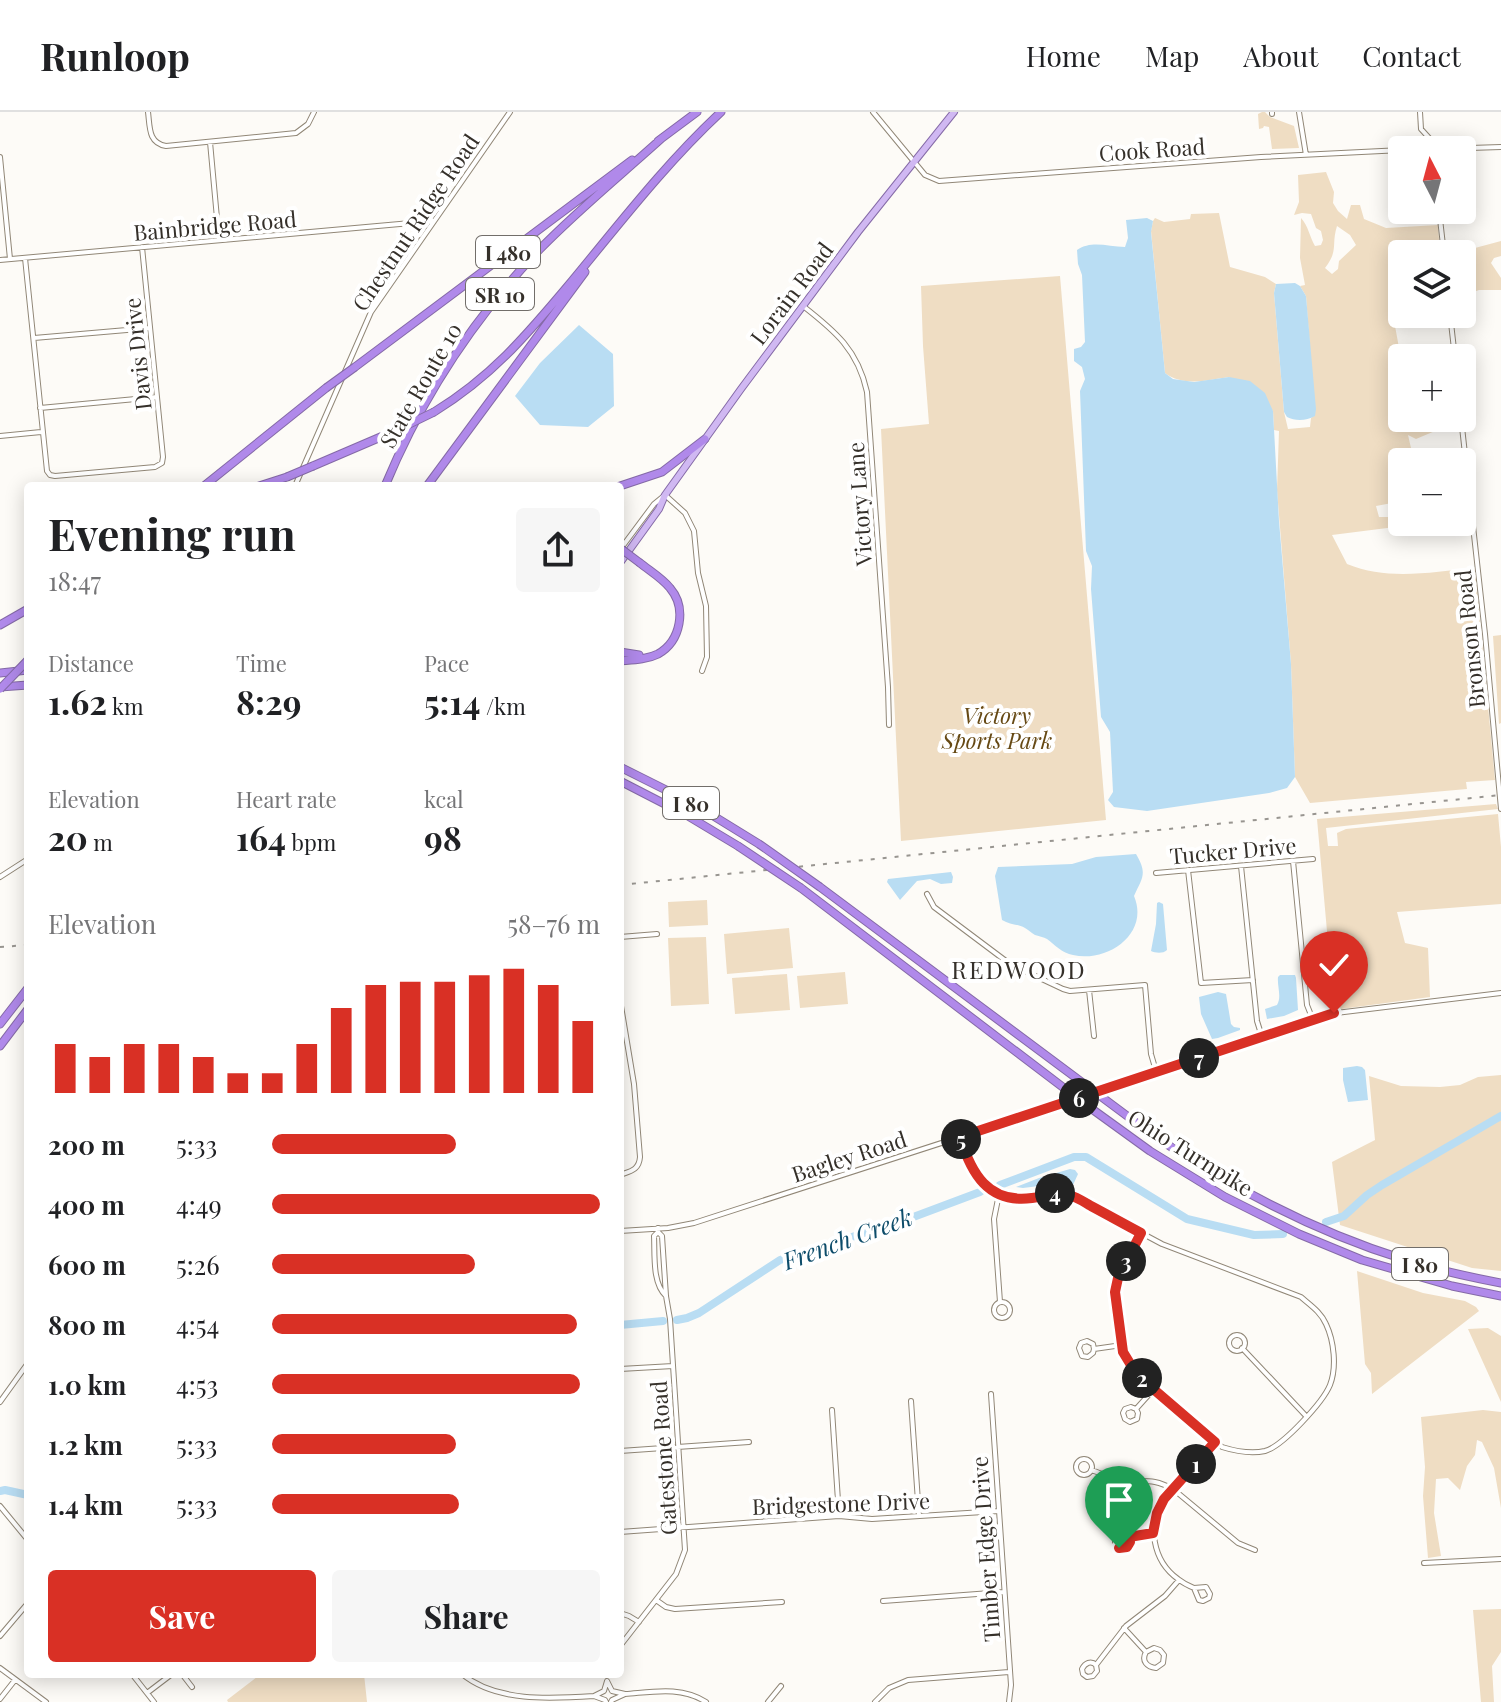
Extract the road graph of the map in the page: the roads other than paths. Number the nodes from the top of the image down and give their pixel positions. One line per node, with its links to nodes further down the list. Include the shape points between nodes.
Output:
1 (148, 112): 12 (street, via 151,137 159,145)
2 (314, 112): 12 (street, via 296,133)
3 (510, 112): 19 (street, Chestnut Ridge Road)
4 (697, 112): 11 (highway, I 480)
5 (721, 112): 20 (highway)
6 (873, 112): 18 (street)
7 (1299, 112): 16 (street)
8 (1420, 112): 10 (street, via 1421,129)
9 (954, 114): 18 (main road, Lorain Road)
10 (1427, 136)
11 (662, 138): 35 (highway, I 480, bridge, via 326,388); 38 (highway, State Route 10 / SR 10, via 562,228 488,309 412,426)
12 (210, 142): 21 (street)
13 (1501, 147): 14 (street, Cook Road)
14 (1476, 148)
15 (1388, 151): 16 (street, Cook Road)
16 (1306, 155): 18 (street, Cook Road, via 944,181 929,178)
17 (0, 157): 24 (street)
18 (913, 162): 26 (main road, Lorain Road)
19 (433, 221): 21 (street, Bainbridge Road); 37 (street, Chestnut Ridge Road, via 362,329)
20 (621, 223): 36 (highway, bridge, via 516,347 478,381 434,412); 39 (highway, SR 10)
21 (219, 240): 22 (street, Bainbridge Road)
22 (142, 247): 23 (street, Bainbridge Road); 27 (street, Davis Drive)
23 (25, 258): 24 (street, Bainbridge Road); 28 (street)
24 (10, 259): 25 (street, Bainbridge Road)
25 (0, 260)
26 (803, 306): 34 (main road, Lorain Road); 56 (street, Victory Lane, via 844,342 867,392)
27 (150, 328): 28 (street); 29 (street, Davis Drive)
28 (34, 338): 30 (street)
29 (157, 397): 30 (street); 31 (street, Davis Drive, via 163,457 155,467 55,476 46,468)
30 (40, 408): 31 (street)
31 (43, 432): 33 (street)
32 (1463, 432): 59 (street, Bronson Road)
33 (0, 436)
34 (705, 439): 40 (highway, via 662,472); 41 (main road, Lorain Road)
35 (209, 482)
36 (271, 482)
37 (297, 482)
38 (387, 482)
39 (430, 482)
40 (624, 485)
41 (665, 495): 42 (street, Lorain Road); 44 (main road, Lorain Road); 52 (street, via 685,513 694,531 706,606 707,657)
42 (624, 545)
43 (624, 553): 45 (highway, bridge)
44 (624, 557)
45 (639, 564): 48 (highway, via 671,596 676,624 655,651); 49 (highway, via 674,593 678,629 659,653)
46 (24, 611): 47 (highway)
47 (0, 625)
48 (624, 653)
49 (624, 661)
50 (24, 664): 55 (highway, bridge)
51 (24, 670): 53 (highway)
52 (702, 671)
53 (0, 673)
54 (24, 685): 55 (highway)
55 (0, 688)
56 (889, 725)
57 (624, 769): 88 (highway, Ohio Turnpike / I 80, bridge, via 759,844 1208,1170 1341,1236 1406,1260)
58 (624, 783): 89 (highway, Ohio Turnpike / I 80, bridge, via 688,816 801,888 1085,1104 1214,1191 1362,1260)
59 (1501, 809)
60 (1313, 859): 61 (street, Tucker Drive)
61 (1293, 861): 63 (street, Tucker Drive); 75 (street, via 1307,1005)
62 (24, 862): 66 (street)
63 (1241, 866): 64 (street, Tucker Drive); 70 (street)
64 (1188, 870): 65 (street, Tucker Drive); 70 (street, via 1201,983)
65 (1156, 873)
66 (0, 877)
67 (927, 894): 71 (street, via 934,907 1010,964 1070,991)
68 (657, 934): 69 (street)
69 (624, 937)
70 (1253, 980): 79 (street)
71 (1089, 990): 78 (street); 81 (street, via 1145,985)
72 (24, 993): 76 (highway)
73 (1501, 993): 75 (street, Bagley Road)
74 (24, 1014): 80 (highway)
75 (1313, 1020): 79 (street, Bagley Road)
76 (0, 1024)
77 (624, 1024): 83 (street, via 640,1157 635,1169)
78 (1094, 1036)
79 (1262, 1037): 81 (street, Bagley Road)
80 (0, 1046)
81 (1156, 1072): 82 (street, Bagley Road, bridge)
82 (960, 1137): 84 (street, via 975,1176); 85 (street, Bagley Road)
83 (624, 1173)
84 (999, 1194): 87 (street, via 1013,1199 1049,1193 1072,1196); 90 (street, via 994,1219)
85 (658, 1230): 86 (street, Bagley Road); 94 (street, Gatestone Road)
86 (624, 1231)
87 (1141, 1233): 91 (street, via 1116,1286); 103 (street, via 1301,1297 1319,1312 1334,1357 1330,1385)
88 (1501, 1283)
89 (1501, 1296)
90 (1000, 1302)
91 (1122, 1345): 93 (street); 97 (street, via 1132,1369)
92 (1242, 1348): 103 (street)
93 (1094, 1349)
94 (673, 1366): 96 (street); 106 (street, Gatestone Road)
95 (24, 1369): 100 (street)
96 (624, 1369)
97 (1154, 1389): 101 (street); 105 (street)
98 (991, 1394): 111 (street, Timber Edge Drive)
99 (911, 1401): 113 (street)
100 (0, 1402)
101 (1136, 1409)
102 (832, 1410): 112 (street)
103 (1306, 1416): 105 (street, via 1286,1439 1265,1451 1239,1452)
104 (749, 1442): 106 (street)
105 (1215, 1442): 109 (street)
106 (678, 1447): 107 (street); 114 (street, Gatestone Road)
107 (624, 1451)
108 (1091, 1470): 109 (street, via 1122,1480 1157,1481)
109 (1173, 1489): 116 (street, via 1157,1513); 119 (street, via 1238,1543)
110 (0, 1506): 117 (street)
111 (999, 1511): 113 (street, Bridgestone Drive); 124 (street, Timber Edge Drive)
112 (839, 1516): 113 (street, Bridgestone Drive); 114 (street, Bridgestone Drive)
113 (919, 1516)
114 (684, 1527): 115 (street, Bridgestone Drive); 125 (street, Gatestone Road, via 683,1560)
115 (624, 1532)
116 (1153, 1533): 118 (street); 122 (street, via 1163,1563)
117 (24, 1535)
118 (1129, 1537)
119 (1255, 1550)
120 (1501, 1559): 121 (street)
121 (1424, 1563)
122 (1179, 1580): 123 (street); 131 (street)
123 (1194, 1588)
124 (1004, 1592): 126 (street); 137 (street, Timber Edge Drive)
125 (656, 1600): 127 (street, via 675,1609); 130 (street, Gatestone Road)
126 (883, 1601)
127 (782, 1602)
128 (24, 1608): 132 (street)
129 (624, 1614): 130 (street)
130 (639, 1622): 133 (street, Gatestone Road)
131 (1124, 1628): 134 (street); 135 (street)
132 (0, 1636)
133 (624, 1641)
134 (1146, 1652): 134 (street, via 1150,1667 1163,1663 1160,1650)
135 (1096, 1665)
136 (0, 1668): 143 (street)
137 (1010, 1672): 157 (street, via 908,1680); 158 (street, Timber Edge Drive)
138 (135, 1678): 148 (street)
139 (167, 1678): 148 (street)
140 (185, 1678): 145 (street)
141 (466, 1678): 150 (street, via 481,1691 508,1700)
142 (607, 1678): 146 (street); 147 (street)
143 (15, 1680): 151 (street); 153 (street)
144 (781, 1686): 156 (street)
145 (192, 1687)
146 (604, 1691): 147 (street); 150 (street); 152 (street)
147 (612, 1691): 149 (street); 152 (street)
148 (147, 1693): 154 (street)
149 (625, 1694): 152 (street); 155 (street, via 678,1691)
150 (594, 1696): 152 (street)
151 (0, 1699)
152 (608, 1701)
153 (46, 1702)
154 (154, 1702)
155 (706, 1702)
156 (768, 1702)
157 (875, 1702)
158 (1009, 1702)

